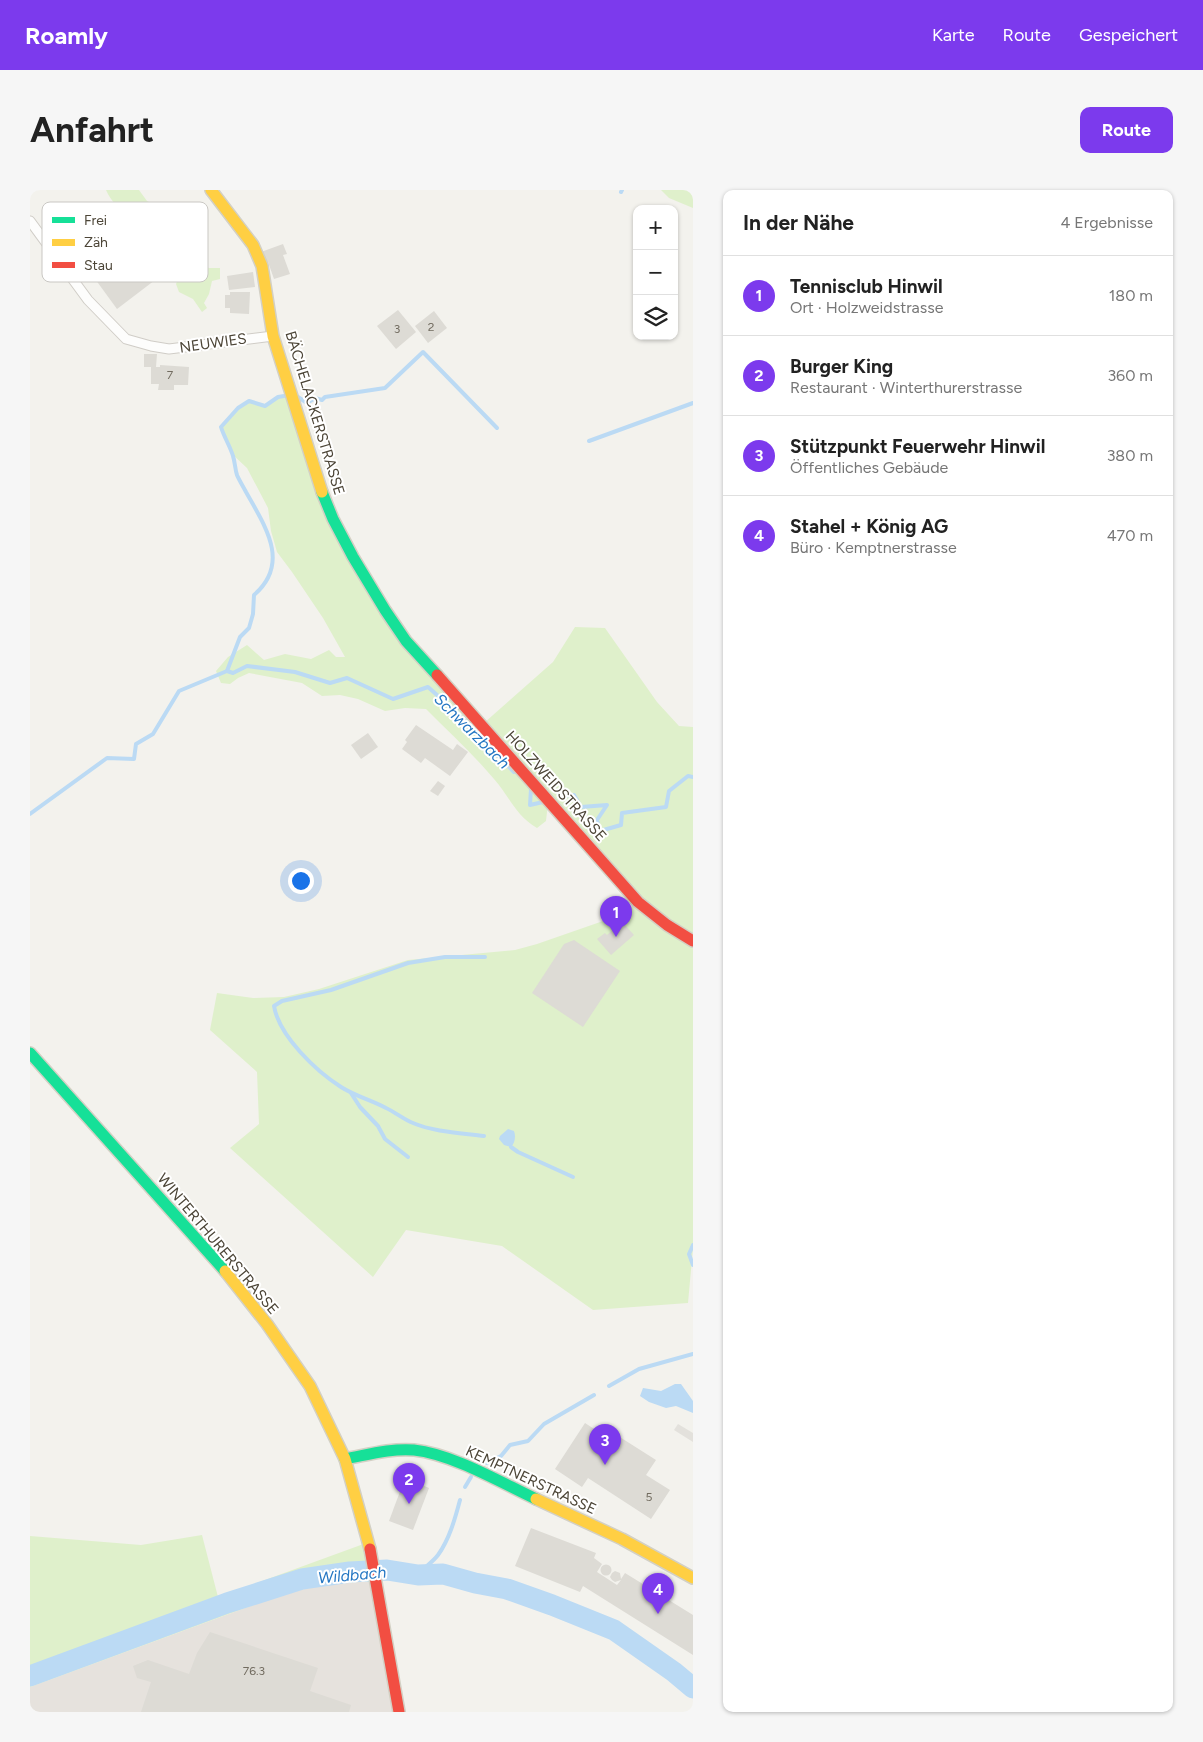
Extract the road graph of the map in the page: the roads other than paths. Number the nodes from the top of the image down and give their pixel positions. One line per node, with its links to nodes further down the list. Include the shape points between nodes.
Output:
1 (211, 190): 5 (street, BÄCHELACKERSTRASSE, via 253,245 264,278)
2 (30, 221): 3 (street, NEUWIES)
3 (42, 237)
4 (75, 282): 5 (street, NEUWIES, via 126,339 151,346 187,348)
5 (273, 336): 6 (street, BÄCHELACKERSTRASSE, via 317,480 333,519)
6 (406, 640): 7 (street, HOLZWEIDSTRASSE, via 638,902)
7 (693, 941)
8 (30, 1053): 9 (street, WINTERTHURERSTRASSE, via 219,1263 267,1324 310,1386)
9 (345, 1459): 10 (street, KEMPTNERSTRASSE, via 392,1450 414,1450 446,1457 622,1539); 11 (street, WINTERTHURERSTRASSE, via 372,1555)
10 (693, 1578)
11 (399, 1712)

